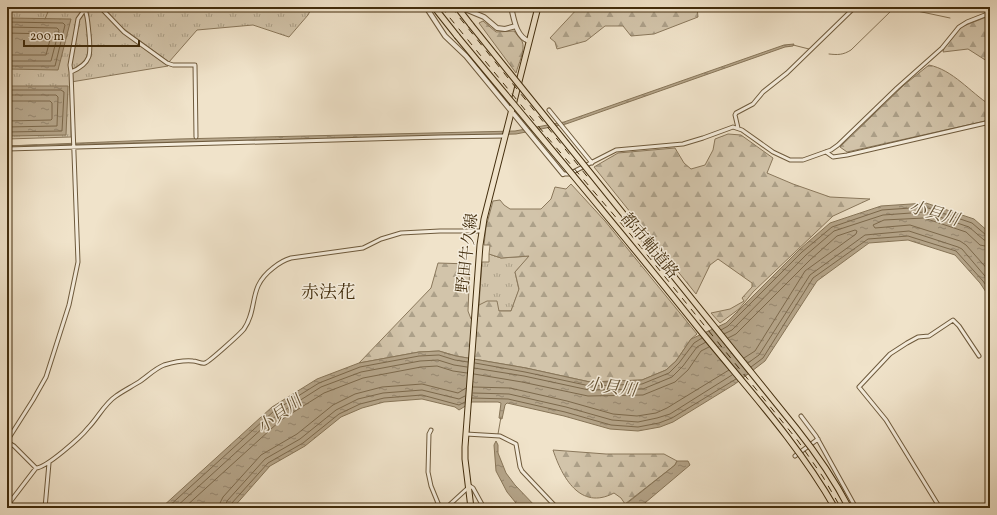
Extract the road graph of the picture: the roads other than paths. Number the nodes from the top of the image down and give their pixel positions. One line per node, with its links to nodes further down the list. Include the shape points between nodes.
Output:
1 (100, 7): 22 (street, via 124,32 166,63 195,65)
2 (426, 7): 17 (street, via 445,36 466,56)
3 (434, 7): 46 (main road, 都市軸道路, bridge, via 775,421 807,463)
4 (511, 7): 12 (street)
5 (538, 7): 13 (main road, 野田牛久線)
6 (855, 7): 20 (street, via 753,104 736,113)
7 (86, 8): 14 (street, via 78,19); 14 (street, via 91,50 83,66)
8 (459, 8): 9 (street); 11 (main road, 都市軸道路)
9 (476, 13): 11 (street, via 470,16); 12 (street, via 497,28)
10 (990, 13): 25 (street, via 958,27 938,53 897,88 838,145)
11 (470, 23): 47 (main road, 都市軸道路, bridge, via 814,450)
12 (516, 26): 13 (street, via 523,38)
13 (529, 41): 17 (main road, 野田牛久線)
14 (71, 72): 23 (street)
15 (990, 104): 18 (street)
16 (549, 110): 26 (street)
17 (511, 112): 21 (main road, 野田牛久線); 27 (street)
18 (990, 113)
19 (990, 122): 25 (street, via 847,155 832,157)
20 (738, 128): 25 (street, via 773,152 790,160 803,160); 26 (street, via 729,128 678,145 618,150)
21 (505, 136): 23 (street); 28 (main road, 野田牛久線)
22 (196, 138)
23 (74, 147): 24 (street); 34 (street, via 78,262 69,306 46,377)
24 (7, 149)
25 (826, 152)
26 (592, 163): 27 (street, via 570,174)
27 (563, 174)
28 (482, 231): 32 (main road, 野田牛久線); 36 (street, via 401,233 363,248 291,258 282,262 269,271 258,284 248,322 237,337 208,362 180,360 162,366 108,402 87,430)
29 (978, 356): 49 (street, via 953,320 928,336 918,337 890,354 859,387 886,420)
30 (801, 416): 33 (street)
31 (430, 430): 41 (street, via 428,472)
32 (466, 432): 38 (main road, 野田牛久線); 45 (street, via 500,436 516,444 522,471)
33 (818, 439): 35 (street); 48 (street)
34 (7, 442): 37 (street)
35 (795, 456)
36 (49, 462): 37 (street, via 43,467); 40 (street)
37 (36, 468): 39 (street)
38 (468, 487): 42 (street); 43 (main road, 野田牛久線); 44 (street, via 473,488)
39 (7, 506)
40 (45, 508)
41 (440, 508)
42 (446, 508)
43 (472, 508)
44 (484, 508)
45 (558, 508)
46 (835, 508)
47 (849, 508)
48 (856, 508)
49 (940, 508)

